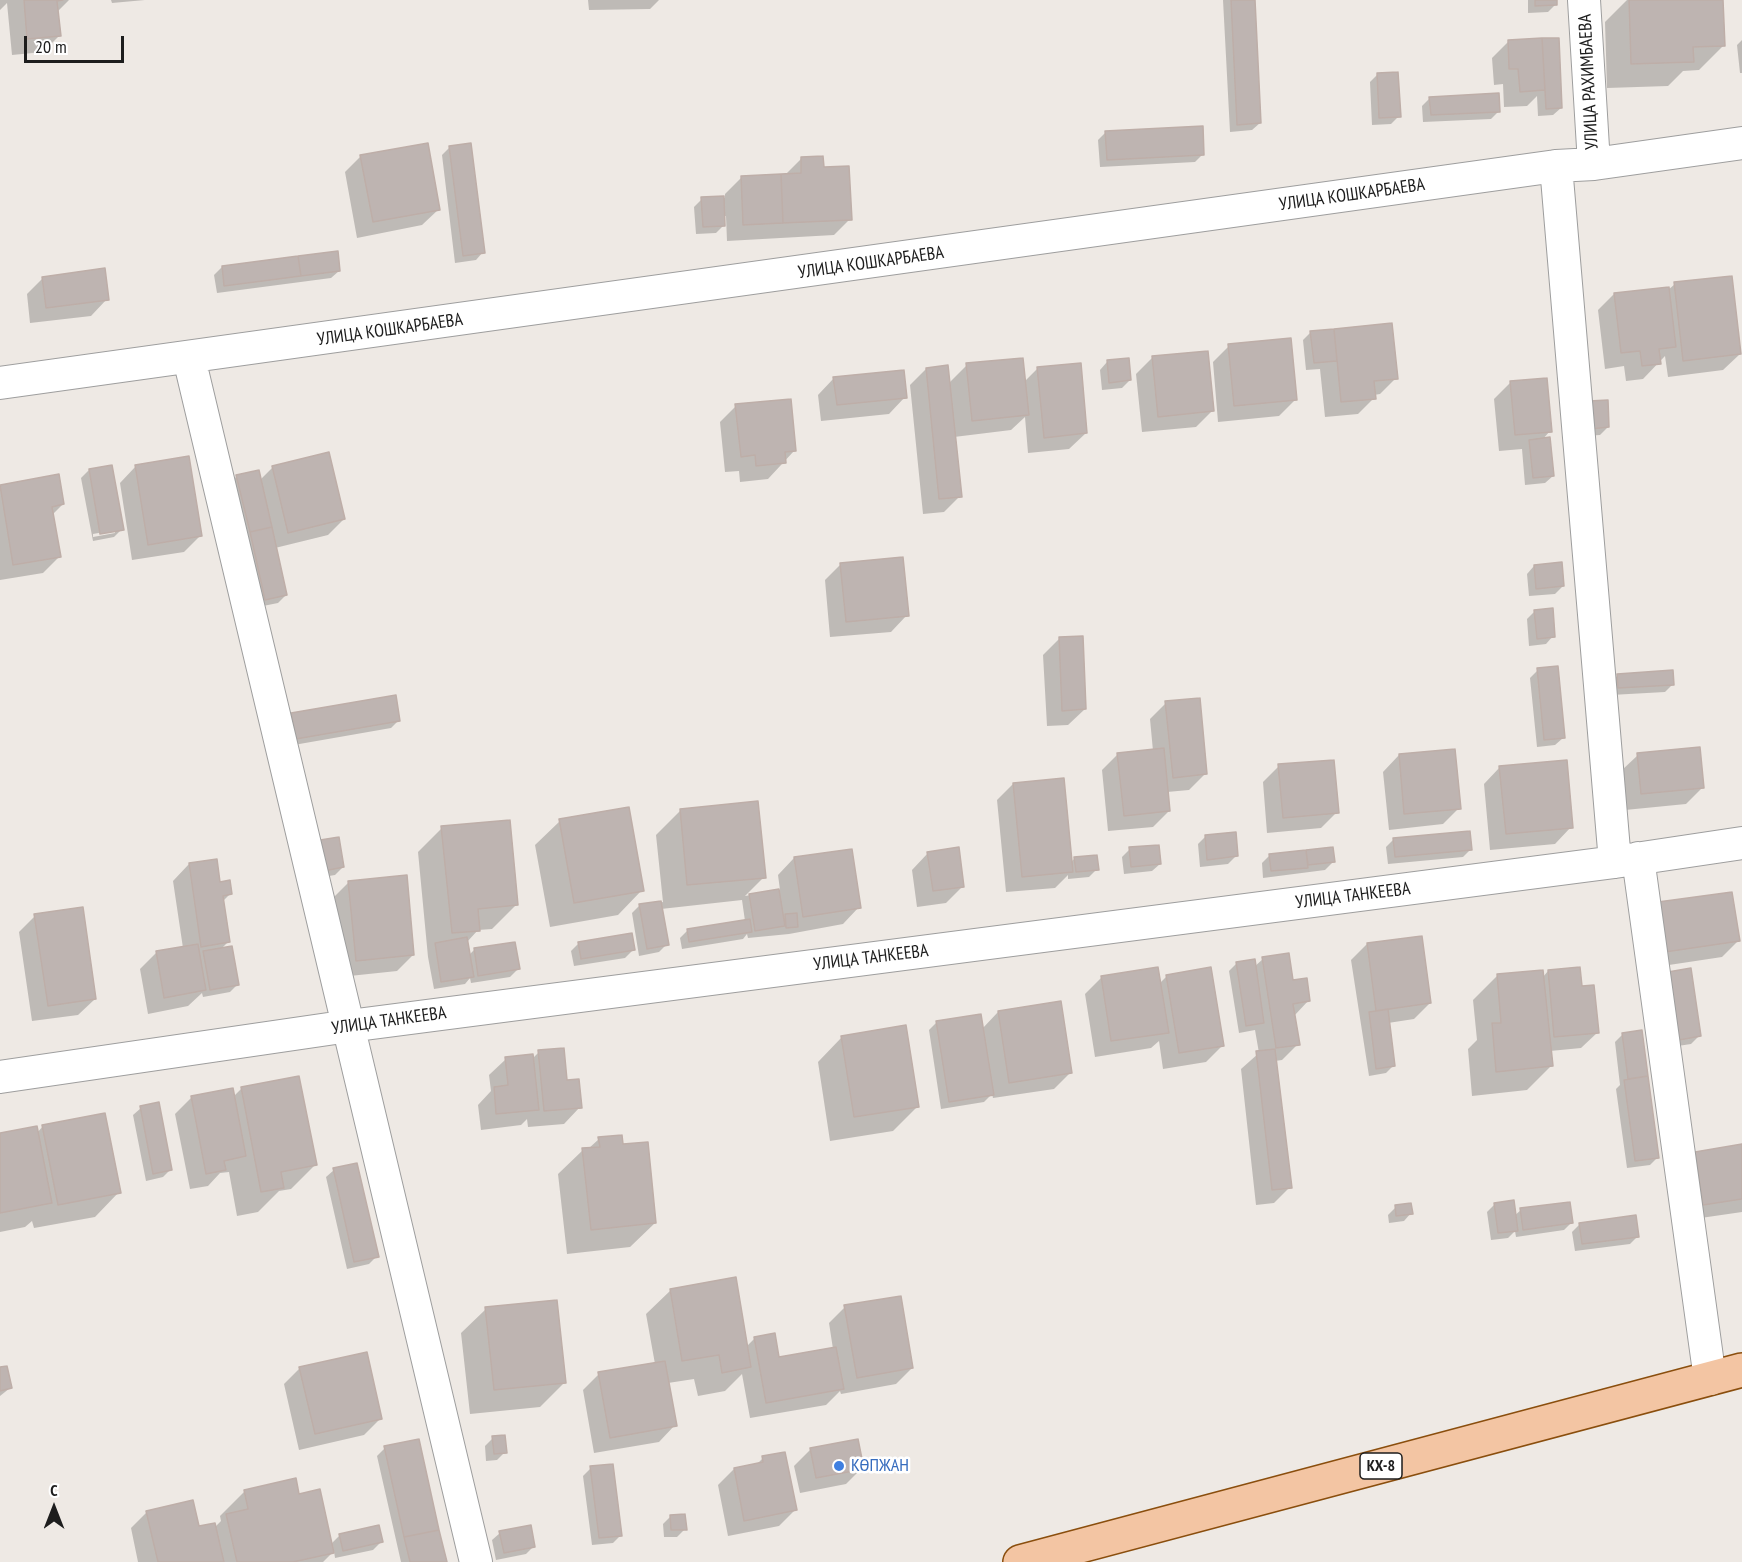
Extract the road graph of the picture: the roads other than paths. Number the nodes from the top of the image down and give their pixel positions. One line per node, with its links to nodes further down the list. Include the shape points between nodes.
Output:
1 (1584, 0): 3 (street, УЛИЦА РАХИМБАЕВА)
2 (1742, 143): 3 (street, УЛИЦА КОШКАРБАЕВА)
3 (1594, 164): 4 (street, УЛИЦА КОШКАРБАЕВА)
4 (1556, 166): 5 (street, УЛИЦА КОШКАРБАЕВА); 8 (street)
5 (189, 358): 6 (street, УЛИЦА КОШКАРБАЕВА); 9 (street)
6 (0, 383)
7 (1742, 843): 8 (street, УЛИЦА ТАНКЕЕВА)
8 (1627, 860): 9 (street, УЛИЦА ТАНКЕЕВА); 12 (street)
9 (349, 1026): 10 (street, УЛИЦА ТАНКЕЕВА); 13 (street)
10 (0, 1077)
11 (1742, 1370): 12 (main road, КХ-8)
12 (1710, 1379): 14 (main road, КХ-8)
13 (476, 1562)
14 (1020, 1562)

